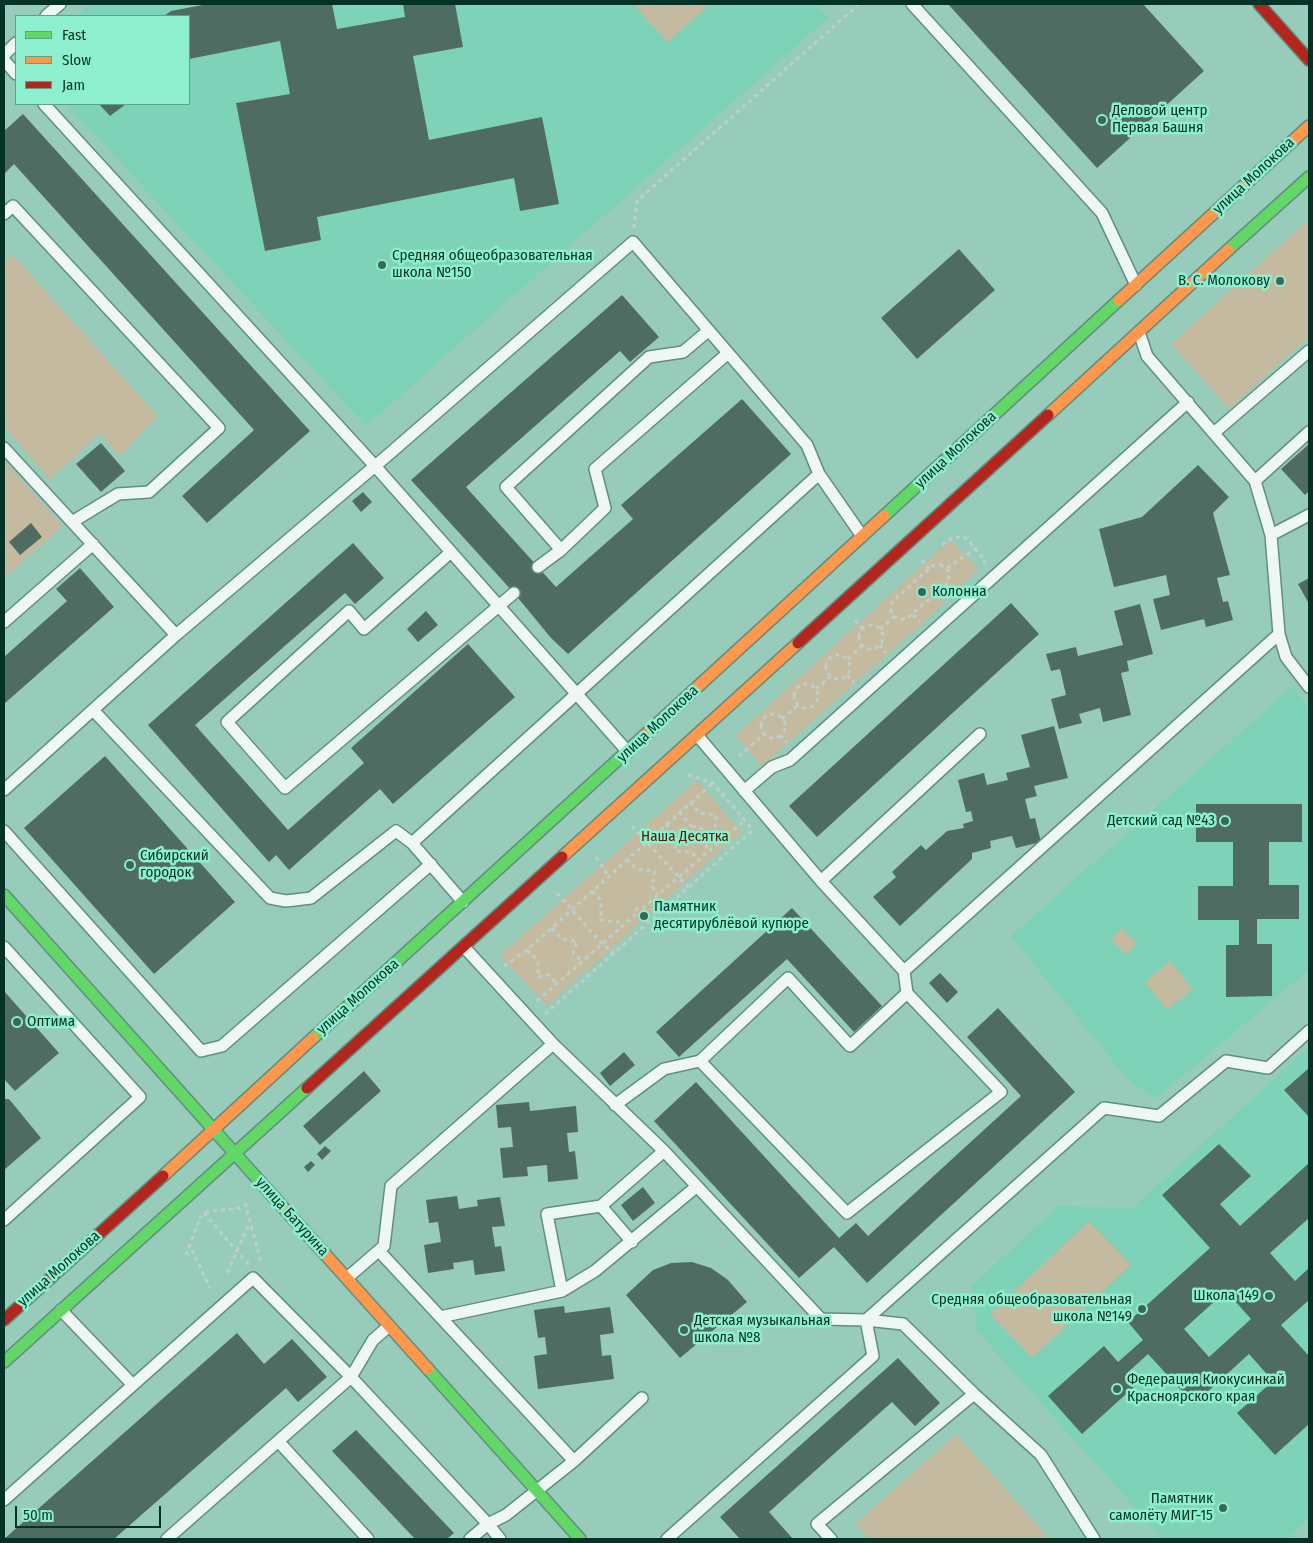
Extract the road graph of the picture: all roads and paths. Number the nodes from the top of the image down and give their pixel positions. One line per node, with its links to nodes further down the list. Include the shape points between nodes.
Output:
1 (60, 4): 5 (lane)
2 (860, 4): 15 (path, via 637,201)
3 (912, 4): 16 (lane, via 1102,212)
4 (1259, 4): 9 (main road)
5 (47, 15)
6 (15, 44): 7 (lane)
7 (4, 55)
8 (4, 60): 10 (lane)
9 (1309, 60)
10 (15, 73)
11 (45, 105): 25 (lane)
12 (1309, 126): 16 (main road, улица Молокова)
13 (1309, 176): 17 (main road)
14 (4, 214): 29 (lane, via 13,206 219,428 149,492 118,494)
15 (633, 242): 18 (lane); 25 (lane)
16 (1136, 285): 31 (main road, улица Молокова)
17 (1138, 330): 21 (lane, via 1147,356); 78 (main road)
18 (708, 331): 20 (lane); 34 (lane, via 683,352 649,357 506,486)
19 (1309, 351): 22 (lane)
20 (727, 354): 26 (lane, via 807,445); 34 (lane, via 595,469 605,508)
21 (1188, 402): 22 (lane); 86 (lane, via 790,760 772,767)
22 (1215, 432): 27 (lane)
23 (1309, 432): 27 (lane)
24 (4, 448): 29 (lane)
25 (374, 466): 35 (lane); 54 (lane)
26 (819, 474): 31 (lane); 68 (lane)
27 (1255, 481): 30 (lane)
28 (1309, 515): 30 (lane)
29 (72, 522): 32 (lane)
30 (1271, 535): 53 (lane)
31 (862, 536): 81 (main road, улица Молокова)
32 (93, 544): 49 (lane); 54 (lane)
33 (977, 548): 38 (path)
34 (561, 550): 37 (lane)
35 (451, 552): 45 (lane); 45 (lane, via 364,629 349,611 227,722 285,788)
36 (922, 560): 39 (path)
37 (538, 567)
38 (947, 568): 39 (path, via 940,564); 40 (path, via 950,576)
39 (929, 569): 44 (path)
40 (946, 585): 42 (path); 46 (path)
41 (514, 593): 45 (lane)
42 (953, 593)
43 (892, 594): 44 (path)
44 (896, 598): 47 (path, via 890,608)
45 (498, 605): 68 (lane)
46 (913, 614): 47 (path, via 903,620); 50 (path)
47 (894, 616): 52 (path)
48 (855, 619): 51 (path)
49 (4, 622)
50 (920, 622)
51 (863, 628): 52 (path, via 872,625); 55 (path, via 859,638)
52 (880, 629): 56 (path, via 883,637)
53 (1279, 634): 65 (lane, via 1286,657); 124 (lane)
54 (176, 635): 71 (lane)
55 (863, 645): 56 (path, via 872,649); 60 (path)
56 (880, 645): 58 (path)
57 (826, 653): 59 (path)
58 (886, 653)
59 (830, 658): 60 (path, via 840,655); 62 (path, via 826,667)
60 (848, 659): 61 (path)
61 (847, 675): 62 (path, via 839,679); 63 (path)
62 (831, 676): 67 (path)
63 (854, 682)
64 (794, 683): 66 (path)
65 (1309, 686)
66 (798, 688): 67 (path, via 808,684); 69 (path, via 794,697)
67 (816, 689): 70 (path)
68 (576, 694): 81 (lane); 99 (lane)
69 (798, 705): 70 (path, via 807,708); 75 (path)
70 (815, 705): 72 (path)
71 (93, 710): 85 (lane); 99 (lane, via 270,898 286,901 311,898 396,831)
72 (821, 711)
73 (760, 713): 74 (path)
74 (764, 718): 75 (path, via 774,714); 76 (path, via 760,727)
75 (782, 719): 79 (path, via 784,729)
76 (764, 734): 79 (path, via 773,738); 82 (path)
77 (980, 734): 107 (lane)
78 (697, 735): 86 (lane); 118 (main road)
79 (780, 735): 80 (path)
80 (787, 742)
81 (628, 752): 113 (main road, улица Молокова)
82 (739, 756)
83 (689, 774): 84 (path)
84 (713, 783): 87 (path); 89 (path)
85 (4, 790)
86 (744, 791): 91 (lane)
87 (690, 802): 88 (path); 97 (path, via 699,813 716,815 716,832)
88 (679, 812): 90 (path); 93 (path)
89 (746, 820): 94 (path); 97 (path)
90 (666, 824): 98 (path); 103 (path, via 675,835 675,852 691,852)
91 (772, 824): 94 (path); 107 (lane)
92 (632, 826): 98 (path)
93 (692, 827): 96 (path, via 691,838); 96 (path, via 702,829)
94 (753, 830): 108 (path)
95 (4, 831): 104 (lane, via 201,1051 222,1046)
96 (699, 839): 100 (path)
97 (722, 840): 100 (path)
98 (646, 841): 102 (path); 106 (path)
99 (412, 843): 104 (lane)
100 (710, 850): 103 (path)
101 (596, 857): 105 (path)
102 (627, 859): 105 (path); 111 (path, via 637,869 654,871 652,886)
103 (699, 860): 106 (path)
104 (431, 864): 113 (lane)
105 (609, 876): 109 (path)
106 (678, 877): 108 (path); 111 (path)
107 (821, 881): 124 (lane)
108 (688, 887): 121 (path)
109 (592, 891): 114 (path); 115 (path, via 601,900 601,920 619,922)
110 (557, 893): 114 (path)
111 (658, 894): 115 (path, via 643,908 637,908 635,915)
112 (4, 895): 133 (main road, улица Батурина)
113 (464, 902): 133 (main road, улица Молокова)
114 (570, 910): 116 (path); 117 (path)
115 (622, 926): 117 (path)
116 (552, 928): 120 (path); 122 (path, via 562,939 577,940 573,952)
117 (602, 944): 121 (path); 122 (path)
118 (463, 946): 128 (lane); 135 (main road)
119 (4, 947): 141 (lane, via 140,1097)
120 (527, 950): 123 (path); 125 (path, via 538,961 538,977 549,975)
121 (613, 952): 128 (path, via 545,1015)
122 (581, 961): 125 (path)
123 (504, 966)
124 (904, 971): 126 (lane)
125 (556, 983): 127 (path)
126 (907, 993): 131 (lane, via 850,1046 788,978); 131 (lane, via 1001,1092 847,1214)
127 (537, 1001)
128 (538, 1028): 130 (lane)
129 (1309, 1031): 157 (lane, via 1268,1068 1226,1061 1159,1116 1104,1108)
130 (553, 1044): 132 (lane); 145 (lane, via 391,1186 384,1246)
131 (700, 1061): 132 (lane, via 664,1069)
132 (615, 1105): 134 (lane)
133 (213, 1128): 135 (main road, улица Батурина); 156 (main road, улица Молокова)
134 (664, 1151): 136 (lane); 138 (lane)
135 (235, 1154): 151 (main road, улица Батурина); 154 (main road)
136 (696, 1187): 143 (lane); 157 (lane, via 821,1320)
137 (245, 1203): 142 (path)
138 (601, 1206): 143 (lane); 153 (lane, via 547,1214)
139 (240, 1208): 140 (path)
140 (203, 1212): 146 (path); 147 (path)
141 (4, 1220)
142 (250, 1222): 146 (path); 149 (path)
143 (632, 1242): 153 (lane, via 595,1271)
144 (192, 1250): 152 (path)
145 (379, 1250): 151 (lane); 155 (lane)
146 (237, 1252): 148 (path); 150 (path)
147 (186, 1255)
148 (250, 1266)
149 (263, 1269)
150 (227, 1273)
151 (346, 1278): 158 (main road, улица Батурина)
152 (210, 1288)
153 (562, 1291): 155 (lane)
154 (61, 1310): 159 (main road); 161 (lane)
155 (440, 1318): 165 (lane)
156 (4, 1320)
157 (866, 1320): 162 (lane, via 903,1324); 174 (lane, via 873,1356)
158 (390, 1326): 160 (lane, via 373,1340); 166 (main road, улица Батурина)
159 (4, 1362)
160 (351, 1377): 161 (lane, via 253,1278); 164 (lane); 168 (lane)
161 (132, 1384): 167 (lane)
162 (974, 1394): 175 (lane, via 817,1524); 176 (lane, via 1041,1455)
163 (642, 1398): 165 (lane)
164 (278, 1441): 169 (lane); 170 (lane)
165 (574, 1461): 166 (lane)
166 (537, 1491): 168 (lane, via 506,1515); 173 (main road, улица Батурина)
167 (4, 1500)
168 (488, 1524): 171 (lane); 172 (lane)
169 (167, 1539)
170 (368, 1539)
171 (470, 1539)
172 (500, 1539)
173 (580, 1539)
174 (668, 1539)
175 (831, 1539)
176 (1094, 1539)

